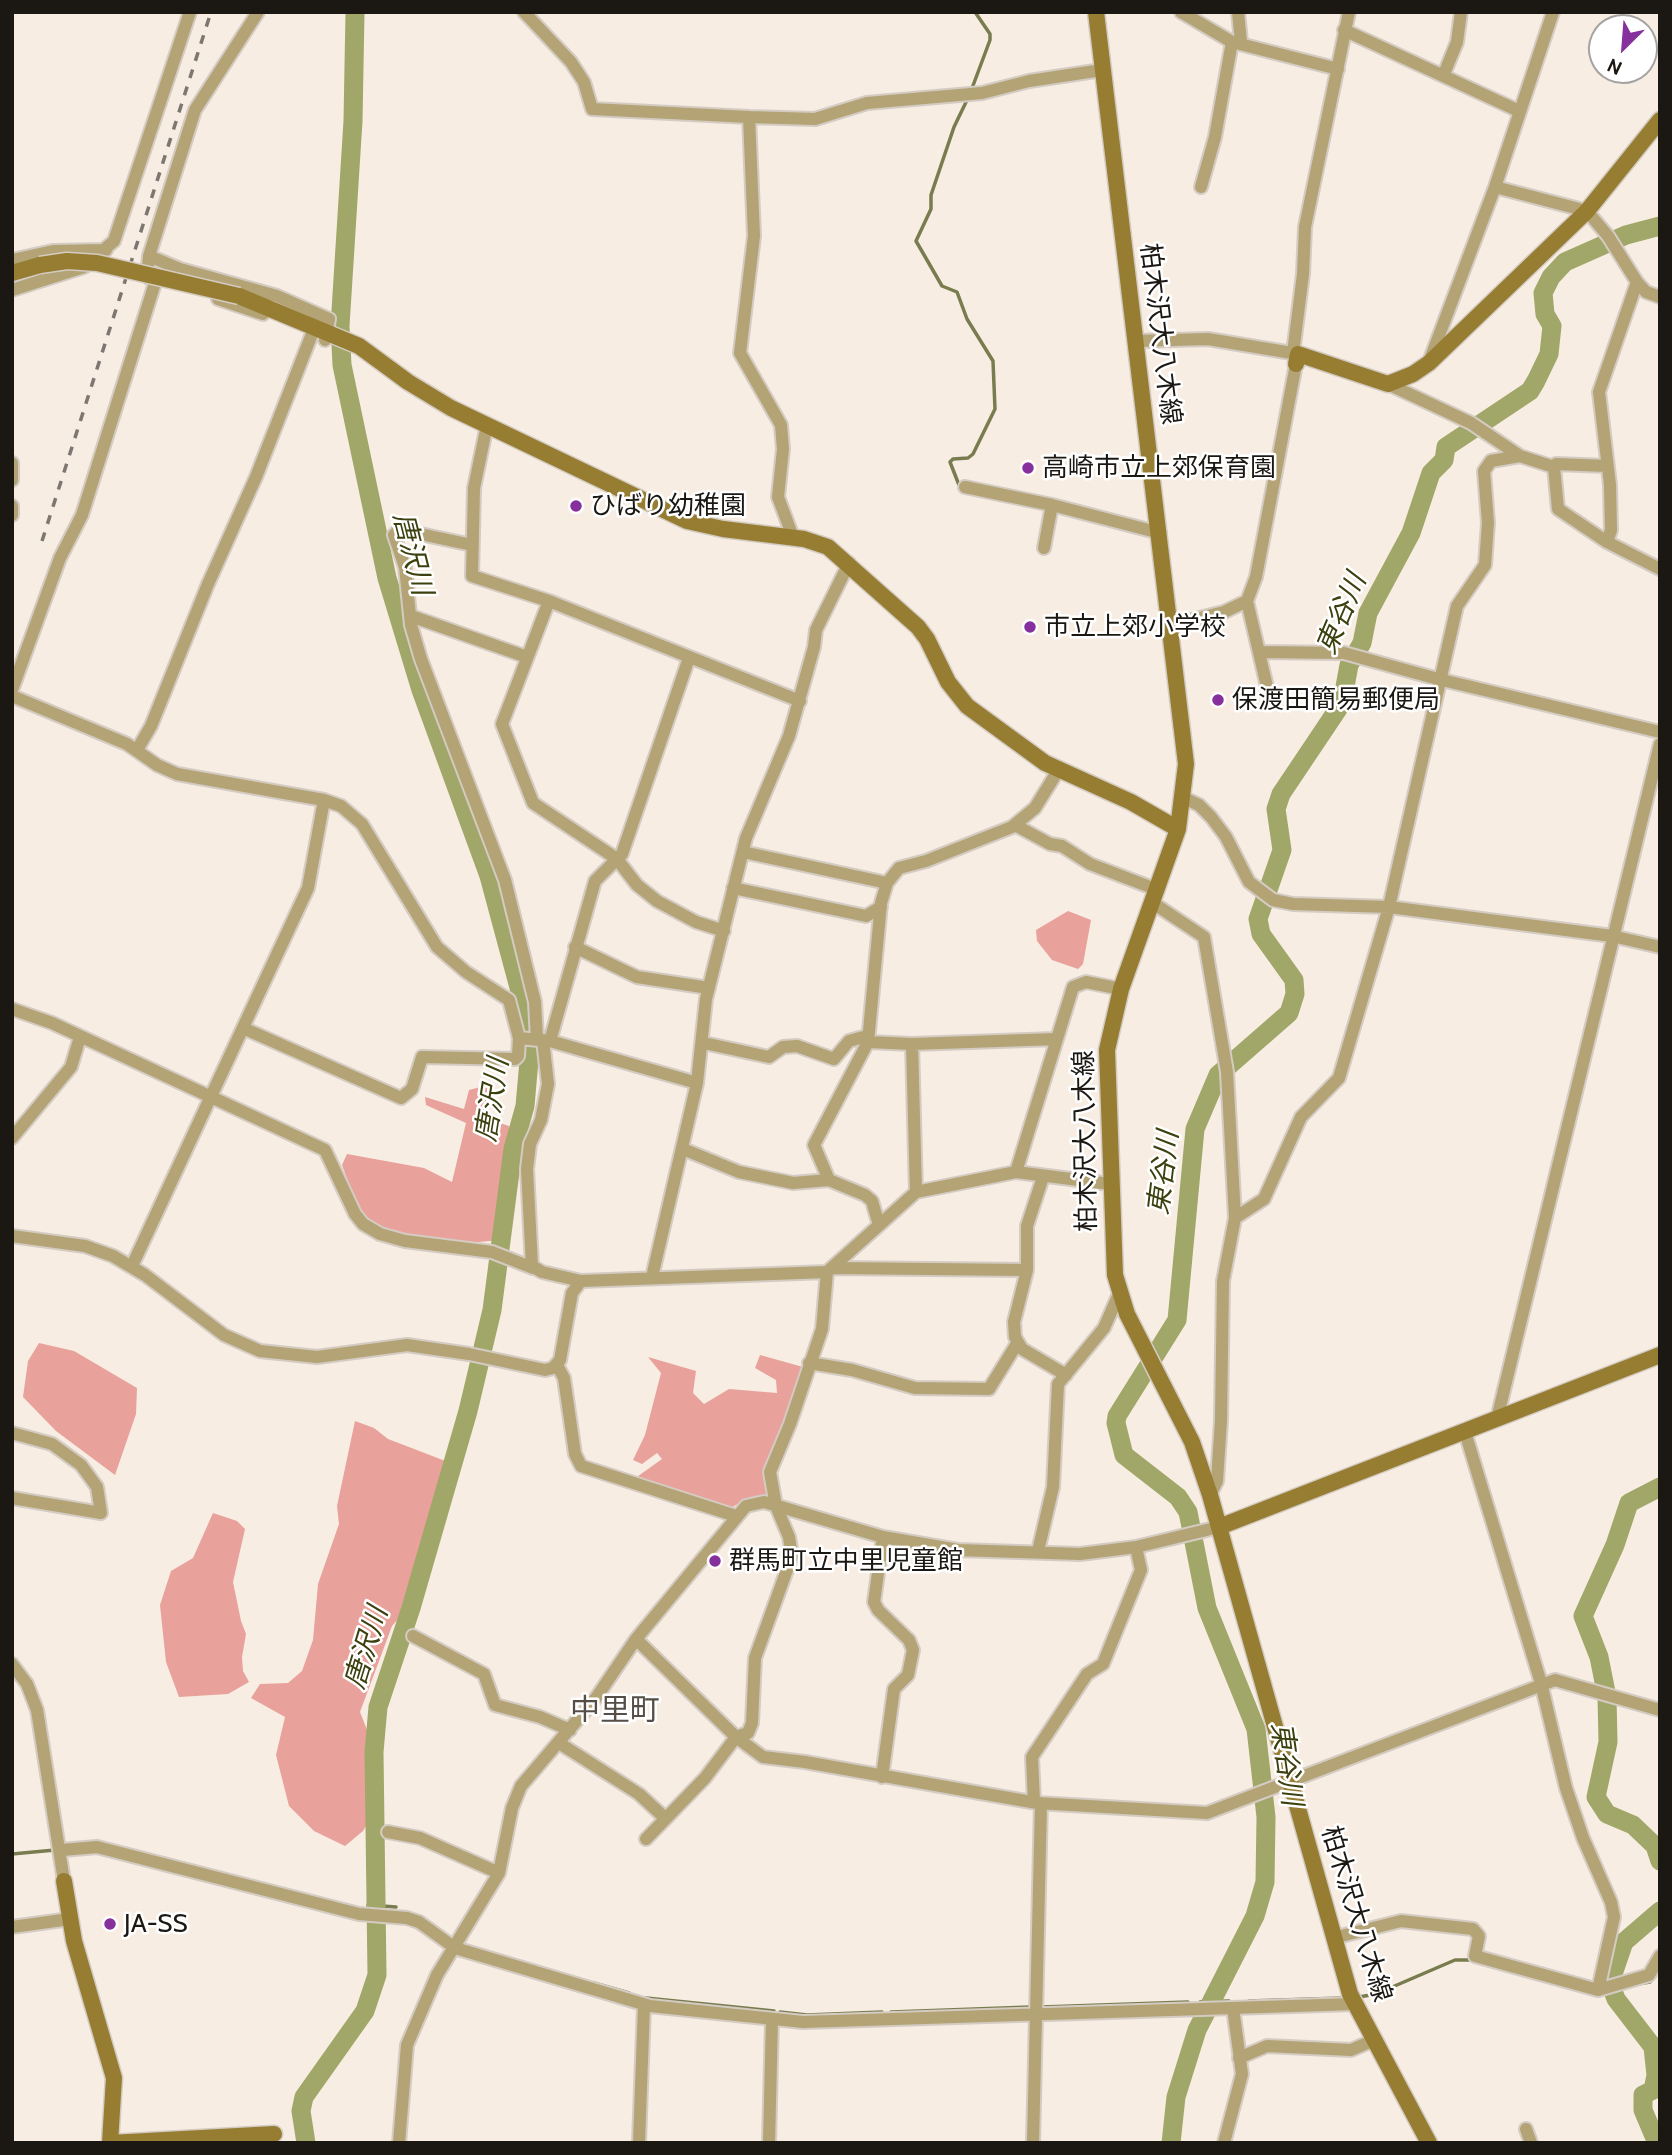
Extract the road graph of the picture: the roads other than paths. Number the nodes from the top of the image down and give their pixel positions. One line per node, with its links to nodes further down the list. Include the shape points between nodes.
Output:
1 (190, 12): 21 (street, via 118,233)
2 (258, 12): 23 (street, via 195,110)
3 (524, 12): 16 (street, via 571,62 584,82 592,108)
4 (1096, 12): 13 (street, 柏木沢大八木線)
5 (1181, 12): 11 (street)
6 (1238, 12): 11 (street)
7 (1349, 12): 10 (street)
8 (1461, 12): 14 (street, via 1457,42)
9 (1553, 12): 15 (street)
10 (1344, 30): 12 (street); 14 (street)
11 (1236, 42): 12 (street); 18 (street)
12 (1338, 69): 33 (street, via 1305,227)
13 (1102, 70): 16 (street, via 982,93 867,103 815,120); 32 (street, 柏木沢大八木線)
14 (1444, 74): 15 (street)
15 (1519, 111): 19 (street)
16 (749, 117): 47 (street, via 754,236 740,353 781,425 778,498)
17 (1660, 120): 20 (street)
18 (1201, 187)
19 (1495, 187): 20 (street); 34 (street)
20 (1587, 211): 27 (street); 34 (street)
21 (106, 250): 22 (street); 26 (street, via 84,267)
22 (52, 251): 24 (street); 26 (street)
23 (149, 256): 28 (street, via 148,276); 31 (street, via 278,296 329,318)
24 (12, 260)
25 (12, 273): 31 (street, bridge, via 67,261 97,262 239,296)
26 (57, 276): 29 (street)
27 (1637, 282): 30 (street); 39 (street, via 1598,392)
28 (155, 283): 31 (street); 61 (street, via 82,515 60,558)
29 (12, 290)
30 (1660, 297)
31 (324, 333): 36 (street, via 349,341 408,382); 67 (street)
32 (1136, 341): 33 (street, via 1208,339); 46 (street, 柏木沢大八木線)
33 (1295, 357): 35 (street); 54 (street, via 1256,577)
34 (1429, 363): 35 (street)
35 (1388, 384): 37 (street, via 1471,423)
36 (487, 425): 47 (street, via 687,521 723,530); 49 (street, via 474,488)
37 (1520, 456): 40 (street); 60 (street, via 1491,461 1484,471 1485,565 1457,606)
38 (12, 463): 41 (street)
39 (1607, 466): 40 (street); 48 (street, via 1611,530)
40 (1554, 467): 48 (street, via 1558,509)
41 (12, 480)
42 (965, 487): 43 (street)
43 (1052, 505): 46 (street); 50 (street)
44 (12, 506): 45 (street)
45 (12, 514)
46 (1160, 533): 56 (street, 柏木沢大八木線)
47 (793, 537): 51 (street, via 828,547)
48 (1607, 542): 52 (street)
49 (472, 545): 53 (street, via 472,576); 55 (street, via 406,531 395,533)
50 (1044, 548)
51 (849, 563): 64 (street, via 816,630); 68 (street, via 918,627 967,706)
52 (1660, 569)
53 (549, 601): 58 (street); 59 (street)
54 (1247, 601): 56 (street, via 1224,612); 57 (street)
55 (411, 616): 58 (street); 92 (street, via 421,659 505,880)
56 (1171, 625): 69 (street, 柏木沢大八木線, via 1186,764)
57 (1259, 652): 60 (street, via 1344,653); 62 (street)
58 (527, 657): 74 (street, via 502,724 527,791 544,813)
59 (689, 658): 64 (street); 74 (street)
60 (1438, 679): 65 (street); 79 (street)
61 (12, 690)
62 (1268, 691)
63 (12, 696): 67 (street)
64 (800, 701): 73 (street)
65 (1660, 732)
66 (1660, 744): 81 (street)
67 (137, 750): 70 (street, via 177,774)
68 (1059, 769): 71 (street, via 1035,808); 72 (street)
69 (1184, 798): 72 (street, 柏木沢大八木線); 79 (street, via 1210,817 1226,836 1249,882 1273,900)
70 (324, 800): 87 (street, via 308,888); 89 (street, via 341,806 362,824 437,947 509,1000)
71 (1015, 825): 75 (street, via 899,868); 77 (street)
72 (1178, 829): 77 (street, 柏木沢大八木線)
73 (743, 852): 75 (street); 76 (street)
74 (617, 859): 80 (street, via 657,901); 82 (street, via 595,881)
75 (887, 883): 78 (street)
76 (733, 888): 78 (street, via 866,916); 80 (street)
77 (1155, 896): 85 (street, 柏木沢大八木線); 104 (street, via 1203,937 1227,1072)
78 (881, 907): 90 (street)
79 (1389, 907): 81 (street); 104 (street, via 1339,1079 1301,1117 1264,1199)
80 (724, 931): 84 (street)
81 (1612, 936): 83 (street); 119 (street)
82 (575, 947): 84 (street, via 637,977); 92 (street)
83 (1660, 947)
84 (709, 988): 93 (street)
85 (1121, 989): 91 (street, via 1086,982 1073,987); 102 (street, 柏木沢大八木線, via 1106,1065)
86 (12, 1009): 88 (street)
87 (243, 1028): 89 (street, via 401,1098 412,1090 422,1057 514,1059); 96 (street)
88 (80, 1037): 96 (street); 97 (street, via 71,1067)
89 (520, 1038): 92 (street)
90 (868, 1039): 93 (street, via 849,1041 834,1059 797,1046 783,1046 769,1057); 94 (street); 101 (street, via 814,1146)
91 (1056, 1039): 94 (street); 99 (street)
92 (542, 1040): 95 (street); 108 (street, via 548,1084 527,1169)
93 (704, 1043): 95 (street)
94 (912, 1044): 103 (street)
95 (697, 1083): 98 (street)
96 (210, 1098): 107 (street); 108 (street, via 326,1150 355,1214 371,1229 404,1241 492,1252)
97 (12, 1138)
98 (683, 1149): 101 (street, via 739,1172 793,1184); 111 (street)
99 (1016, 1172): 100 (street); 103 (street)
100 (1043, 1177): 102 (street); 110 (street, via 1027,1226)
101 (829, 1180): 105 (street, via 872,1201)
102 (1110, 1184): 113 (street, 柏木沢大八木線)
103 (916, 1192): 105 (street)
104 (1235, 1218): 122 (street, via 1223,1281 1220,1432 1217,1481)
105 (879, 1226): 109 (street)
106 (12, 1236): 107 (street, via 95,1249)
107 (132, 1266): 117 (street, via 223,1335 260,1351 317,1357 407,1345 545,1370)
108 (533, 1268): 112 (street)
109 (830, 1270): 110 (street); 111 (street); 116 (street, via 824,1321)
110 (1027, 1270): 114 (street, via 1014,1322)
111 (652, 1277): 112 (street)
112 (581, 1281): 117 (street, via 572,1293)
113 (1119, 1294): 118 (street, via 1104,1328); 122 (street, 柏木沢大八木線, via 1192,1442)
114 (1018, 1342): 116 (street, via 989,1389 915,1388); 118 (street, via 1022,1349)
115 (1660, 1355): 119 (street)
116 (808, 1363): 124 (street, via 770,1472)
117 (557, 1365): 125 (street, via 564,1378 575,1454 581,1466)
118 (1066, 1375): 129 (street, via 1055,1393 1053,1487)
119 (1497, 1419): 120 (street)
120 (1465, 1432): 126 (street); 133 (street)
121 (12, 1433): 123 (street, via 52,1444 81,1465 97,1487 101,1513)
122 (1210, 1495): 126 (street, 柏木沢大八木線)
123 (12, 1498)
124 (776, 1506): 125 (street, via 754,1503); 127 (street); 136 (street, via 792,1556 755,1658 752,1723 748,1733)
125 (736, 1516): 131 (street)
126 (1219, 1527): 128 (street); 139 (street, 柏木沢大八木線)
127 (883, 1537): 129 (street, via 958,1550); 138 (street, via 874,1602 913,1650 908,1675 894,1689)
128 (1136, 1547): 129 (street, via 1080,1555); 140 (street, via 1141,1570 1104,1664 1087,1674 1032,1757)
129 (1038, 1551)
130 (413, 1636): 135 (street, via 484,1674 495,1705)
131 (636, 1639): 135 (street); 136 (street)
132 (12, 1664): 144 (street, via 27,1684 37,1710)
133 (1541, 1683): 134 (street, via 1555,1680); 139 (street); 152 (street, via 1566,1788 1613,1909)
134 (1660, 1710)
135 (570, 1730): 137 (street)
136 (736, 1737): 138 (street, via 763,1757); 141 (street, via 705,1778)
137 (559, 1743): 141 (street, via 639,1794); 145 (street, via 521,1786)
138 (882, 1777): 140 (street)
139 (1292, 1780): 140 (street, via 1207,1813); 149 (street, 柏木沢大八木線)
140 (1038, 1803): 156 (street)
141 (665, 1818): 143 (street)
142 (387, 1832): 145 (street, via 420,1838)
143 (646, 1839)
144 (62, 1850): 146 (street); 150 (street, via 97,1847 368,1915 419,1922)
145 (499, 1873): 150 (street)
146 (64, 1881): 147 (street)
147 (70, 1919): 148 (street); 162 (street, via 111,2057)
148 (12, 1927)
149 (1333, 1938): 152 (street, via 1401,1921 1474,1929 1479,1936 1475,1956); 153 (street, 柏木沢大八木線)
150 (455, 1948): 154 (street); 163 (street, via 407,2045)
151 (1660, 1956): 152 (street, via 1649,1975)
152 (1600, 1990)
153 (1354, 2004): 155 (street); 158 (street, 柏木沢大八木線)
154 (644, 2005): 157 (street); 164 (street)
155 (1230, 2008): 156 (street); 159 (street)
156 (1036, 2014): 157 (street, via 803,2022); 166 (street)
157 (772, 2019): 165 (street)
158 (1372, 2041): 159 (street, via 1351,2050 1268,2046); 168 (street, 柏木沢大八木線)
159 (1240, 2058): 167 (street, via 1242,2074)
160 (1526, 2129): 169 (street)
161 (277, 2138): 162 (street)
162 (110, 2143)
163 (400, 2143)
164 (639, 2143)
165 (769, 2143)
166 (1033, 2143)
167 (1224, 2143)
168 (1429, 2143)
169 (1531, 2143)

